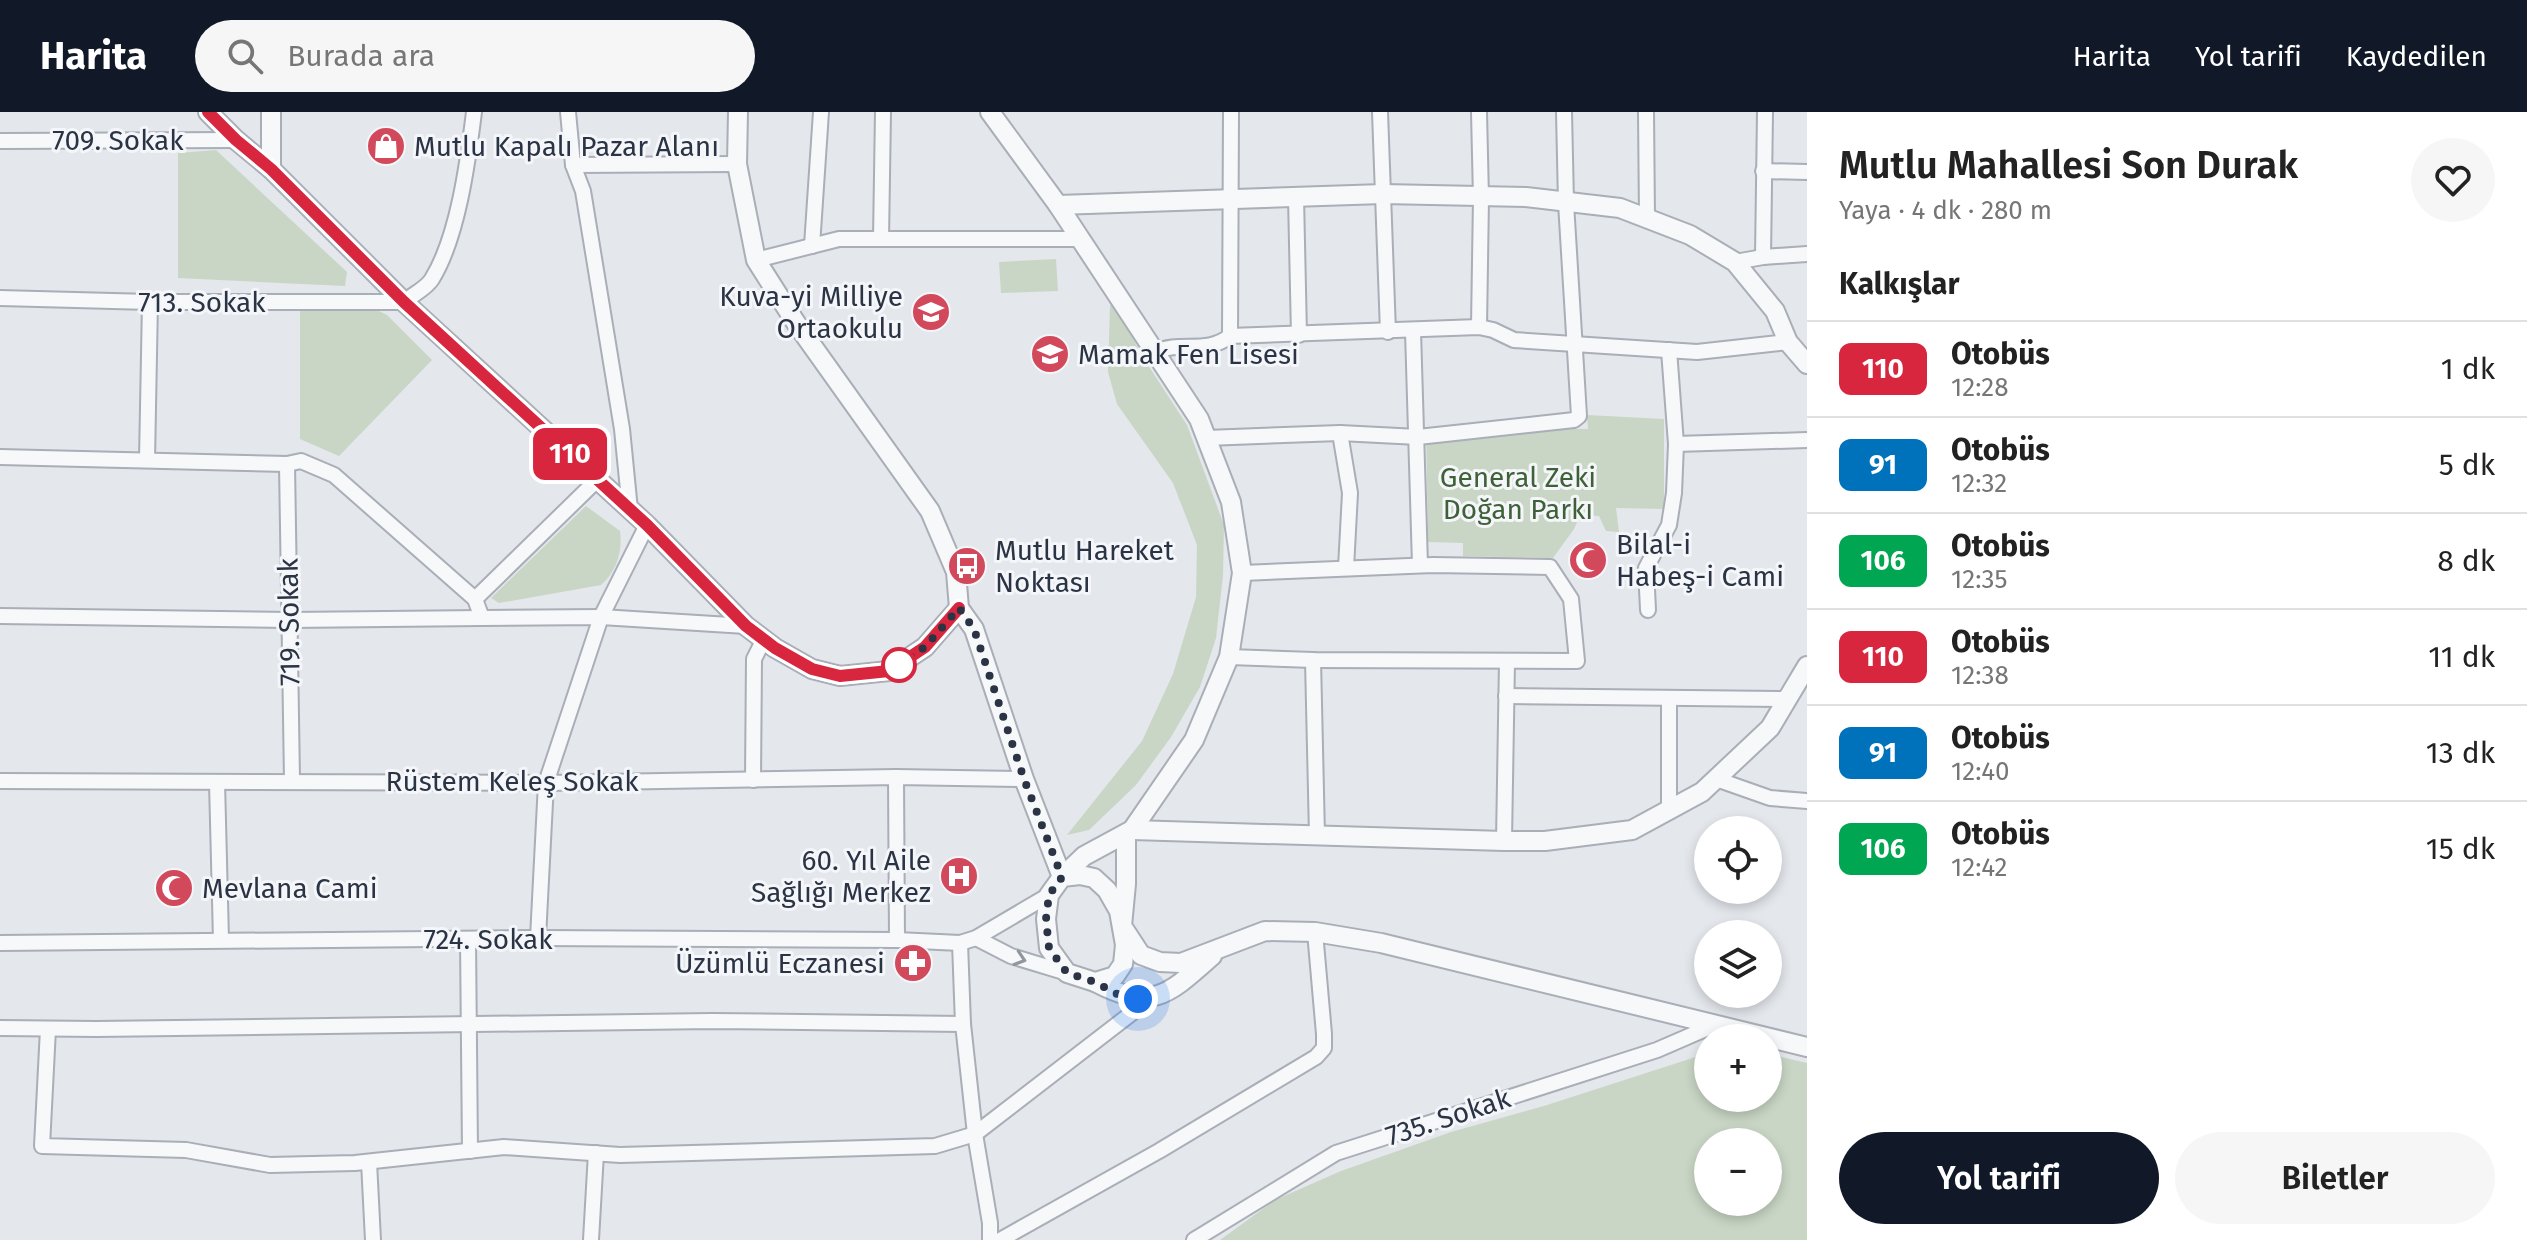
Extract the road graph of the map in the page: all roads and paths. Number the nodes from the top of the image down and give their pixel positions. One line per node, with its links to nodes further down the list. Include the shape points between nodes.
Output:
1 (208, 112): 15 (street)
2 (271, 112): 19 (street)
3 (474, 112): 38 (street, via 466,174 449,239 431,281)
4 (568, 112): 18 (street)
5 (738, 112): 17 (street)
6 (821, 112): 31 (street)
7 (883, 112): 29 (street)
8 (990, 112): 27 (street)
9 (1231, 112): 25 (street)
10 (1380, 112): 22 (street)
11 (1479, 112): 24 (street)
12 (1564, 112): 26 (street)
13 (1646, 112): 28 (street)
14 (1765, 112): 20 (street)
15 (236, 140): 16 (street, 709. Sokak); 19 (street)
16 (0, 141)
17 (737, 164): 18 (street); 34 (street)
18 (573, 165): 58 (street, via 583,191)
19 (271, 169): 38 (street)
20 (1763, 171): 21 (street); 33 (street)
21 (1807, 172)
22 (1383, 194): 23 (street); 24 (street); 41 (street)
23 (1296, 197): 25 (street); 42 (street)
24 (1481, 198): 26 (street); 39 (street)
25 (1230, 200): 27 (street); 43 (street)
26 (1566, 203): 28 (street, via 1620,208); 45 (street)
27 (1058, 205): 30 (street)
28 (1647, 218): 35 (street, via 1690,235)
29 (881, 239): 30 (street); 31 (street, via 839,239)
30 (1080, 239): 47 (street)
31 (812, 246): 34 (street)
32 (1807, 254): 33 (street)
33 (1763, 257): 35 (street)
34 (756, 260): 64 (street, via 930,511 956,572)
35 (1735, 262): 44 (street, via 1775,311)
36 (0, 298): 37 (street, 713. Sokak)
37 (150, 302): 38 (street, 713. Sokak); 55 (street)
38 (404, 302): 57 (street)
39 (1479, 327): 40 (street); 45 (street, via 1514,340)
40 (1413, 331): 41 (street); 50 (street)
41 (1388, 332): 42 (street)
42 (1299, 335): 43 (street)
43 (1230, 336): 47 (street, via 1213,346)
44 (1788, 342): 46 (street); 48 (street)
45 (1576, 344): 46 (street); 50 (street, via 1579,416 1574,420)
46 (1669, 350): 53 (street)
47 (1155, 352): 51 (street)
48 (1807, 364)
49 (1340, 433): 50 (street); 51 (street); 61 (street, via 1350,493)
50 (1418, 437): 60 (street)
51 (1206, 438): 62 (street, via 1231,502)
52 (1807, 440): 53 (street)
53 (1676, 444): 65 (street, via 1669,525 1646,568)
54 (0, 457): 55 (street)
55 (147, 460): 56 (street)
56 (287, 464): 63 (street, via 301,461 334,475); 69 (street, 719. Sokak)
57 (597, 480): 58 (street); 63 (street)
58 (630, 510): 59 (street)
59 (647, 525): 67 (street); 70 (street)
60 (1420, 565): 61 (street); 74 (street, via 1550,567 1571,599 1577,661)
61 (1346, 568): 62 (street)
62 (1242, 573): 72 (street)
63 (475, 599): 68 (street)
64 (959, 608): 71 (street, via 925,647 889,671 840,676 812,669); 80 (street, via 974,629)
65 (1648, 610)
66 (0, 616): 69 (street)
67 (601, 617): 68 (street); 70 (street); 86 (street)
68 (482, 618): 69 (street)
69 (289, 620): 82 (street, 719. Sokak)
70 (746, 626): 71 (street)
71 (764, 639): 83 (street, via 754,659)
72 (1229, 657): 73 (street); 89 (street, via 1194,740)
73 (1313, 660): 74 (street); 90 (street)
74 (1507, 661): 76 (street)
75 (1807, 666): 78 (street)
76 (1506, 696): 77 (street); 91 (street)
77 (1669, 698): 78 (street); 88 (street)
78 (1787, 699): 81 (street, via 1770,728)
79 (896, 777): 80 (street, Rüstem Keleş Sokak); 83 (street, Rüstem Keleş Sokak); 100 (street)
80 (1024, 779): 92 (street)
81 (1716, 779): 87 (street, via 1770,798); 88 (street)
82 (292, 780): 85 (street, Rüstem Keleş Sokak); 86 (street, Rüstem Keleş Sokak)
83 (753, 780): 86 (street, Rüstem Keleş Sokak)
84 (0, 781): 85 (street, Rüstem Keleş Sokak)
85 (217, 782): 99 (street)
86 (546, 783): 96 (street)
87 (1807, 801)
88 (1669, 810): 91 (street, via 1632,830)
89 (1129, 833): 90 (street); 92 (street, via 1084,856); 94 (street)
90 (1317, 836): 91 (street)
91 (1504, 841)
92 (1062, 877): 93 (street); 94 (street, via 1094,878 1107,890)
93 (1049, 895): 97 (street, 724. Sokak); 104 (street, via 1049,948)
94 (1122, 926): 103 (street, via 1141,955 1160,962 1181,963); 105 (street, via 1123,964 1115,976)
95 (1315, 932): 103 (street, via 1265,931); 109 (street, via 1381,943); 122 (street, via 1324,1034 1324,1048 1316,1057)
96 (538, 938): 98 (street, 724. Sokak); 100 (street, 724. Sokak)
97 (976, 938): 102 (street, 724. Sokak); 104 (street, one-way to 104, via 1011,956)
98 (468, 939): 99 (street, 724. Sokak); 107 (street)
99 (221, 940): 101 (street, 724. Sokak)
100 (897, 940): 102 (street, 724. Sokak)
101 (0, 943)
102 (960, 943): 108 (street)
103 (1220, 949): 106 (street, via 1189,977)
104 (1067, 973): 105 (street)
105 (1095, 982): 106 (street, via 1119,995)
106 (1154, 996): 115 (street)
107 (468, 1024): 108 (street); 111 (street); 116 (street)
108 (963, 1024): 115 (street)
109 (1717, 1024)
110 (0, 1028): 111 (street)
111 (48, 1029): 118 (street, via 42,1146 186,1150 270,1165)
112 (1694, 1034): 123 (street, 735. Sokak, via 1336,1153)
113 (1782, 1040): 114 (street)
114 (1806, 1046)
115 (975, 1134): 117 (street, via 935,1146); 121 (street)
116 (470, 1151): 117 (street, via 504,1147); 118 (street)
117 (596, 1153): 120 (street)
118 (369, 1162): 119 (street)
119 (373, 1240)
120 (591, 1240)
121 (990, 1240)
122 (1000, 1240)
123 (1194, 1240)

